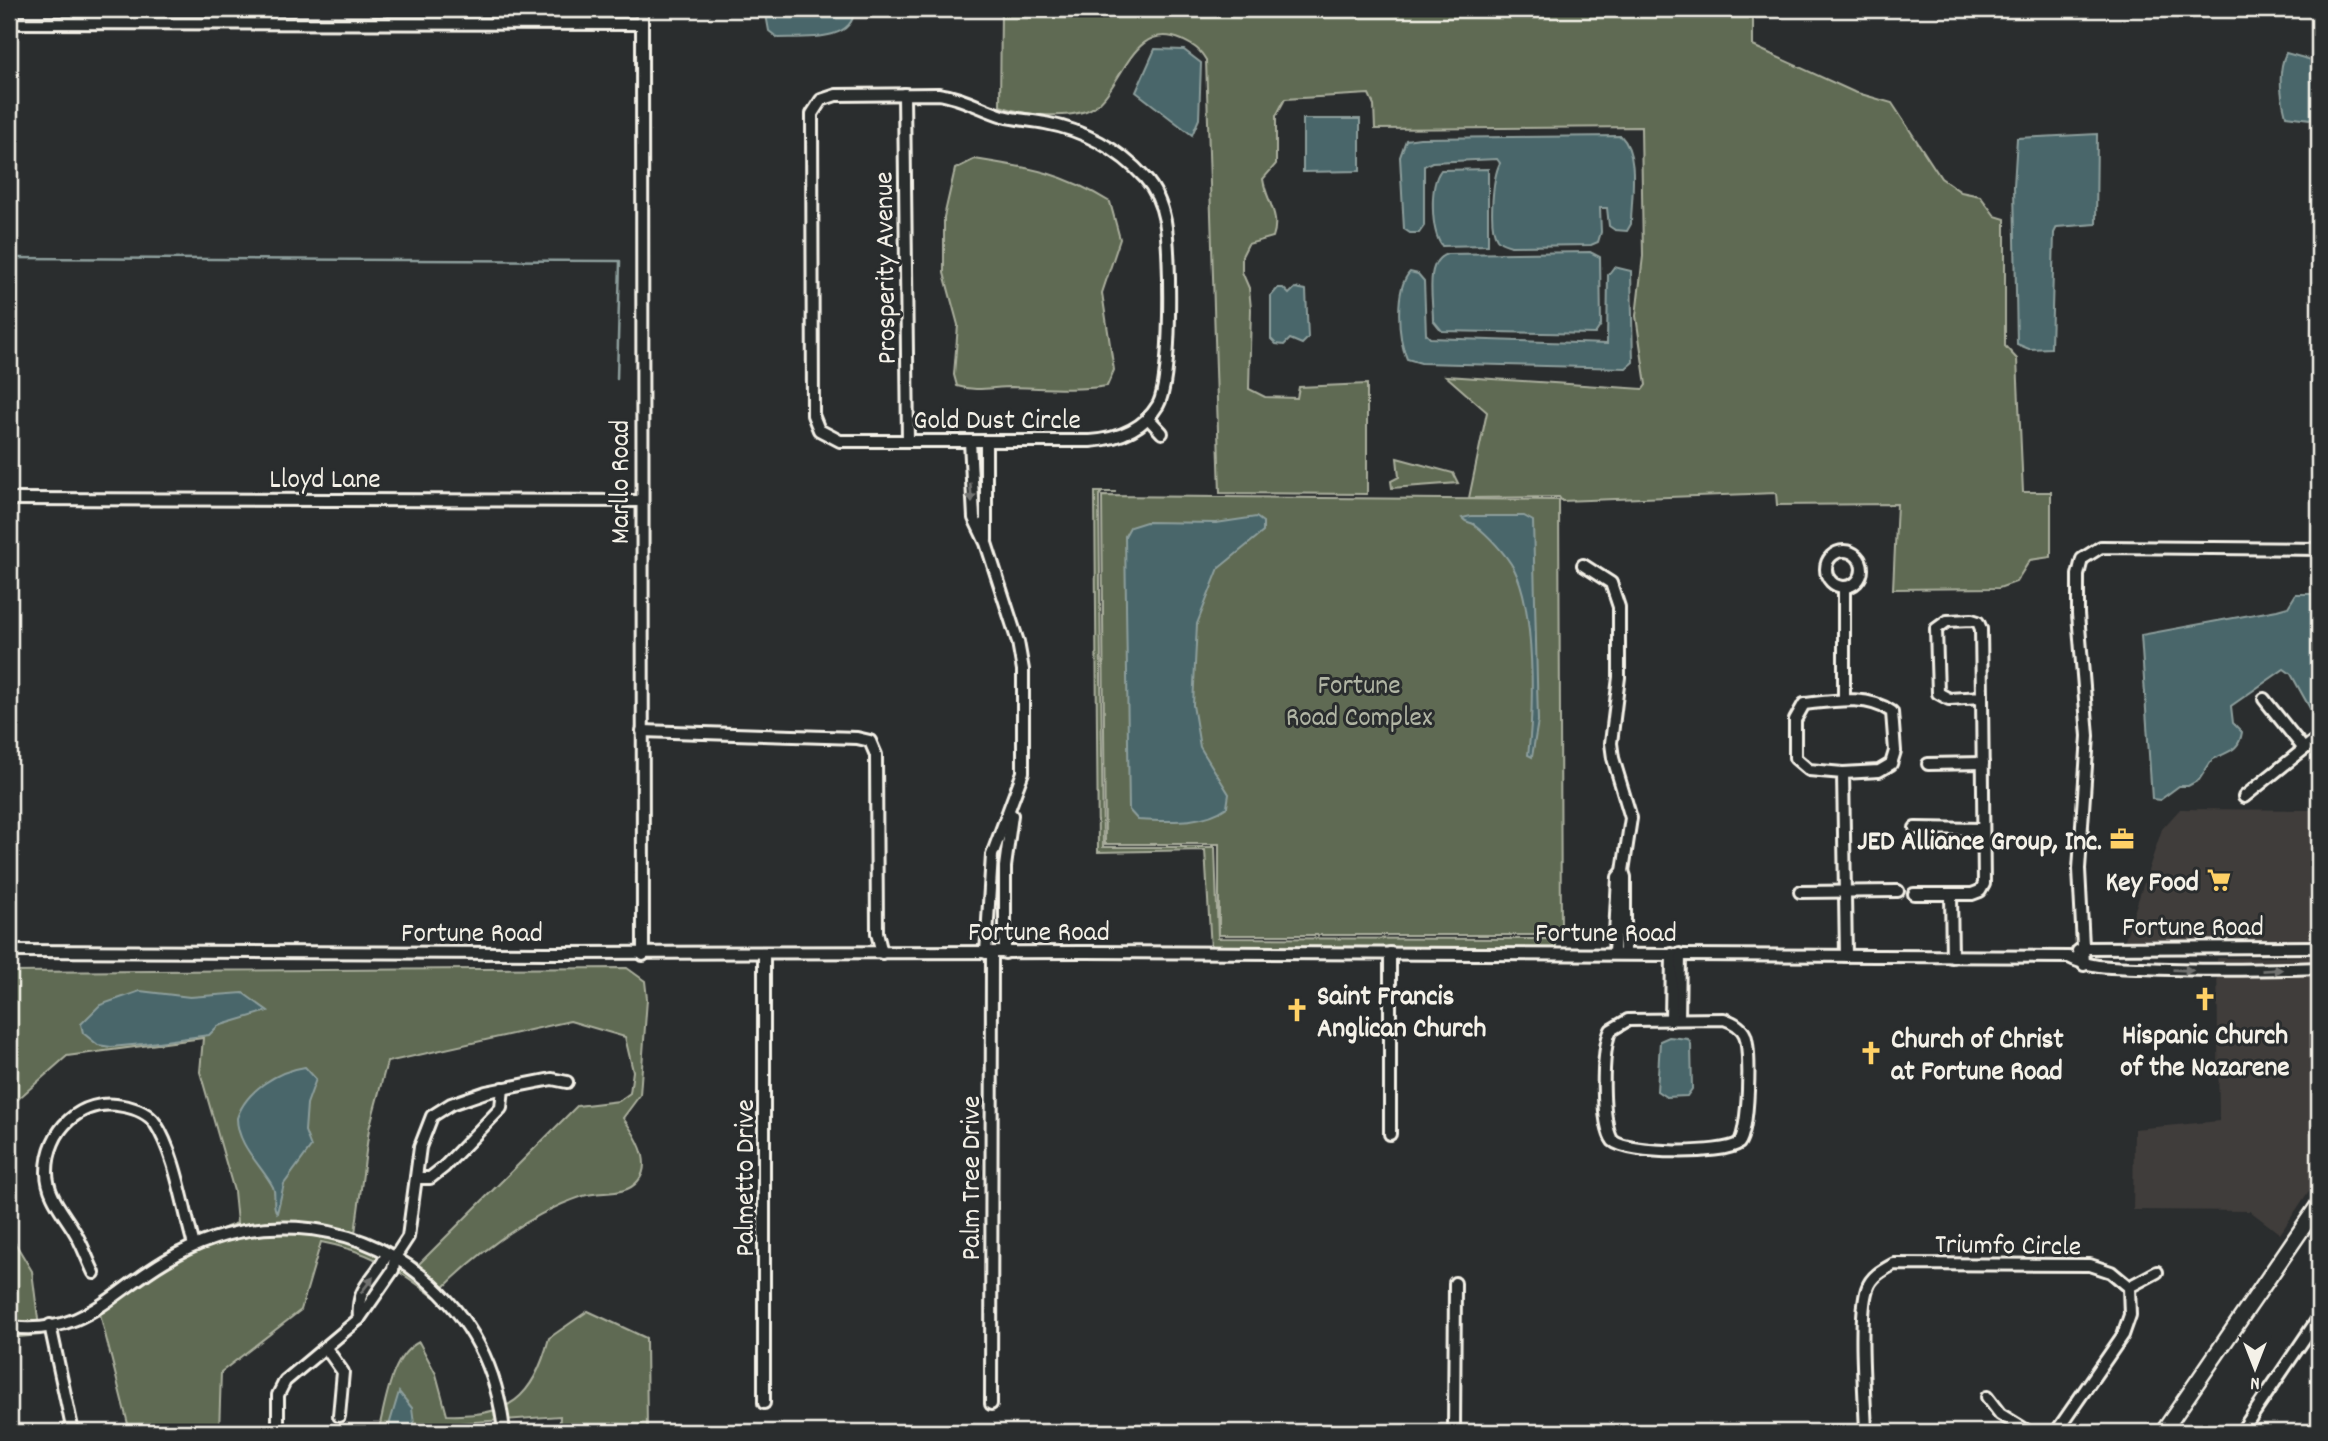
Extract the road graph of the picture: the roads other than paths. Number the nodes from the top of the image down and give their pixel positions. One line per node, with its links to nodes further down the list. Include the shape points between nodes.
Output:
1 (642, 9): 3 (street, Marllo Road)
2 (9, 23): 3 (street)
3 (642, 24): 11 (street, Marllo Road)
4 (904, 94): 5 (street, Gold Dust Circle, via 954,96 1000,115 1084,134 1147,180 1162,207 1167,233 1168,364 1163,393); 7 (street, Prosperity Avenue); 7 (street, Gold Dust Circle, via 835,95 821,100 812,114 813,401 815,423 829,438)
5 (1147, 418): 6 (street); 9 (street, Gold Dust Circle, via 1129,432 1103,440)
6 (1162, 433)
7 (908, 441): 8 (street, Gold Dust Circle)
8 (970, 441): 9 (street, Gold Dust Circle); 12 (street, one-way to 12, via 974,518)
9 (986, 441): 12 (street)
10 (9, 499): 11 (street, Lloyd Lane)
11 (640, 501): 19 (street, Marllo Road)
12 (986, 543): 26 (street, via 1022,658 1023,772)
13 (2319, 550): 37 (street, via 2101,547 2082,559 2078,614 2088,736 2080,858)
14 (1583, 565): 44 (street, via 1611,583 1619,607 1619,677 1611,743 1632,818 1623,871)
15 (1844, 587): 18 (street)
16 (1982, 697): 16 (street, via 1949,699 1938,693 1936,629 1947,621 1978,622); 23 (street)
17 (2264, 699): 21 (street)
18 (1844, 700): 24 (street, via 1804,704 1795,720 1795,758 1809,770); 24 (street, via 1880,703 1892,712 1895,751 1891,764 1879,771)
19 (642, 731): 40 (street, via 870,741 876,755 877,933); 46 (street, Marllo Road)
20 (2319, 737): 21 (street)
21 (2304, 749): 25 (street)
22 (1927, 764): 23 (street)
23 (1983, 764): 28 (street)
24 (1843, 773): 31 (street)
25 (2244, 797)
26 (1015, 799): 29 (street, Palm Tree Drive, via 992,855); 30 (street)
27 (1915, 828): 28 (street)
28 (1983, 829): 35 (street, via 1984,884 1972,894)
29 (988, 880): 30 (street); 41 (street, Palm Tree Drive)
30 (1005, 882): 42 (street)
31 (1845, 891): 32 (street); 33 (street); 47 (street)
32 (1898, 891)
33 (1800, 892)
34 (1914, 894): 35 (street)
35 (1951, 894): 48 (street)
36 (2319, 947): 37 (street, Fortune Road)
37 (2083, 948): 49 (street, Fortune Road); 50 (street)
38 (9, 951): 46 (street, Fortune Road)
39 (764, 953): 40 (street, Fortune Road); 46 (street, Fortune Road); 70 (street, Palmetto Drive)
40 (882, 953): 41 (street, Fortune Road)
41 (989, 953): 42 (street, Fortune Road); 71 (street, Palm Tree Drive)
42 (1005, 953): 43 (street, Fortune Road)
43 (1390, 953): 44 (street, Fortune Road); 55 (street)
44 (1620, 953): 45 (street, Fortune Road)
45 (1676, 954): 47 (street, Fortune Road); 52 (street)
46 (643, 955)
47 (1846, 956): 48 (street, Fortune Road)
48 (1952, 957): 49 (street, Fortune Road)
49 (2069, 957): 50 (street, Fortune Road)
50 (2084, 965): 51 (street, Fortune Road, one-way to 51, via 2225,971)
51 (2319, 968)
52 (1675, 1020): 52 (street, via 1729,1021 1746,1038 1746,1131 1733,1147 1624,1149 1607,1133 1605,1047 1609,1033 1625,1020)
53 (567, 1082): 54 (street, via 552,1079)
54 (503, 1088): 56 (street, via 501,1108 444,1167 430,1178); 56 (street, via 451,1104 432,1116 420,1147)
55 (1390, 1134)
56 (416, 1178): 59 (street, via 408,1237)
57 (2319, 1204): 80 (main road)
58 (194, 1245): 59 (street, via 262,1227 292,1227 356,1238); 61 (street, via 165,1141 153,1120 134,1108 107,1102 86,1107 58,1130 47,1173 50,1193 75,1231); 66 (street, via 143,1275 99,1310)
59 (391, 1255): 65 (street, via 393,1270); 65 (street, one-way to 59, via 360,1291); 75 (street, via 440,1292 463,1317 485,1354 501,1399)
60 (2157, 1272): 63 (street)
61 (94, 1273)
62 (1455, 1283): 76 (street)
63 (2129, 1287): 77 (street, Triumfo Circle, via 2111,1272 2090,1265 1894,1264 1878,1272 1867,1289 1864,1321); 79 (street, via 2130,1315 2123,1335)
64 (2319, 1317): 81 (street)
65 (359, 1319): 68 (street)
66 (50, 1325): 67 (street); 73 (street)
67 (9, 1328)
68 (326, 1348): 72 (street, via 343,1372); 74 (street, via 285,1381 278,1395)
69 (1987, 1397): 78 (street, via 2000,1414)
70 (764, 1403)
71 (991, 1404)
72 (339, 1416)
73 (73, 1432)
74 (278, 1432)
75 (504, 1432)
76 (1454, 1432)
77 (1866, 1432)
78 (2029, 1432)
79 (2056, 1432)
80 (2163, 1432)
81 (2241, 1432)

